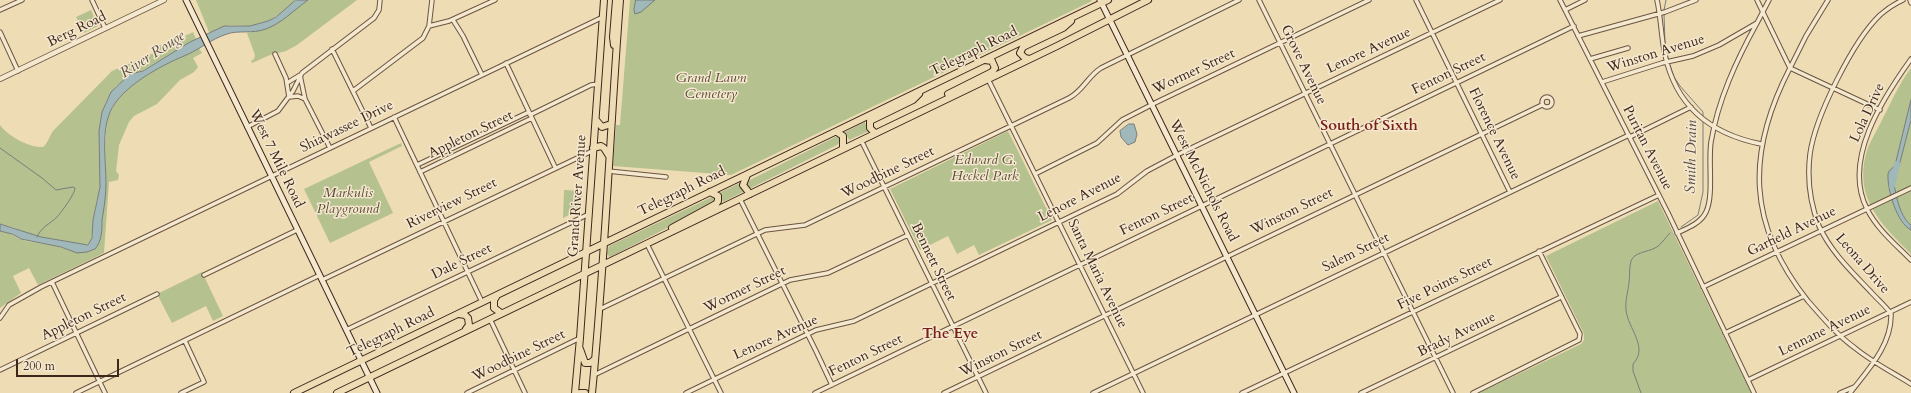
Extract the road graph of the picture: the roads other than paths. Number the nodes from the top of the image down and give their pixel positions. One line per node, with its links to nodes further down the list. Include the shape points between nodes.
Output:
1 (22, 0): 27 (street)
2 (92, 0): 38 (street)
3 (164, 0): 38 (street, Berg Road)
4 (186, 0): 80 (main road, West 7 Mile Road)
5 (380, 0): 44 (street, via 379,10 374,18)
6 (432, 0): 36 (street)
7 (494, 0): 34 (street)
8 (604, 0): 32 (main road, Grand River Avenue)
9 (616, 0): 46 (main road, via 613,37)
10 (620, 0): 46 (main road, Grand River Avenue)
11 (1108, 0): 26 (main road, Telegraph Road)
12 (1148, 0): 33 (main road)
13 (1239, 0): 47 (street, Woodbine Street)
14 (1259, 0): 42 (street, Grove Avenue)
15 (1369, 0): 42 (street, Wormer Street)
16 (1416, 0): 40 (street, Florence Avenue)
17 (1500, 0): 40 (street, Lenore Avenue)
18 (1560, 0): 28 (street, Puritan Avenue)
19 (1585, 0): 28 (street)
20 (1657, 0): 31 (street)
21 (1696, 0): 31 (street)
22 (1757, 0): 29 (street)
23 (1769, 0): 29 (street)
24 (1828, 0): 54 (street)
25 (1903, 0): 64 (street, Leona Drive, via 1885,11 1866,31)
26 (1101, 2): 30 (main road, Telegraph Road); 33 (main road, West McNichols Road)
27 (0, 10)
28 (1565, 10): 37 (street, Puritan Avenue)
29 (1762, 12): 35 (street); 54 (street)
30 (1081, 13): 48 (main road, Telegraph Road, via 1063,28 1023,47 1020,54 1025,58); 51 (main road, Telegraph Road)
31 (1659, 13): 41 (street); 52 (street)
32 (603, 17): 53 (street, Shiawassee Drive); 63 (main road, Grand River Avenue)
33 (1110, 19): 47 (main road, West McNichols Road); 48 (main road)
34 (453, 20): 36 (street); 57 (street, via 464,36)
35 (1757, 23): 52 (street, Winston Avenue, via 1708,51); 81 (street, via 1726,85)
36 (429, 26): 66 (street, via 420,41)
37 (1574, 26): 41 (street, Puritan Avenue); 62 (street, Fenton Street)
38 (105, 28): 55 (street, Berg Road)
39 (0, 32): 55 (street)
40 (1432, 33): 62 (street, Florence Avenue); 67 (street, Lenore Avenue)
41 (1578, 36): 49 (street, Puritan Avenue)
42 (1280, 44): 67 (street, Grove Avenue); 71 (street, Wormer Street)
43 (1628, 48): 49 (street)
44 (332, 49): 56 (street); 66 (street)
45 (275, 54): 61 (street)
46 (616, 54): 78 (main road, Grand River Avenue)
47 (1127, 55): 71 (main road, West McNichols Road); 79 (street, Woodbine Street, via 1097,70 1072,96)
48 (1031, 58): 59 (main road)
49 (1590, 58): 60 (street, Puritan Avenue)
50 (1911, 59): 74 (street, Lola Drive)
51 (985, 60): 65 (main road, Telegraph Road); 70 (main road, via 994,63 995,68 992,72 955,89)
52 (1666, 62): 60 (street, Winston Avenue); 73 (street, via 1675,86)
53 (506, 63): 57 (street, Shiawassee Drive); 75 (street)
54 (1790, 68): 64 (street); 90 (street, via 1772,107)
55 (18, 71): 58 (street, Berg Road)
56 (300, 75): 61 (street); 68 (street); 69 (street)
57 (482, 75): 76 (street, Shiawassee Drive)
58 (0, 79)
59 (988, 79): 70 (main road); 79 (street, Santa Maria Avenue)
60 (1602, 82): 86 (street, Puritan Avenue)
61 (288, 83): 68 (street)
62 (1456, 83): 85 (street, Florence Avenue); 89 (street, Fenton Street)
63 (599, 84): 75 (street, Appleton Street, via 591,85); 77 (main road, Grand River Avenue)
64 (1834, 88): 74 (street); 119 (street, Leona Drive, via 1816,130 1809,163 1811,199)
65 (923, 90): 83 (main road, Telegraph Road); 84 (main road, via 913,100 870,121 870,128)
66 (353, 91): 82 (street)
67 (1305, 94): 89 (street, Grove Avenue); 95 (street, Lenore Avenue)
68 (289, 97): 69 (street, via 298,96); 80 (street, via 275,114)
69 (305, 99): 92 (street)
70 (936, 103): 84 (main road)
71 (1152, 104): 95 (main road, West McNichols Road); 101 (street, Wormer Street, via 1122,120 1097,143)
72 (1542, 104): 85 (street, Winston Street)
73 (1691, 107): 81 (street); 86 (street, Salem Street)
74 (1880, 110): 114 (street, Lola Drive, via 1865,141 1860,160 1860,187)
75 (530, 115): 87 (street, Appleton Street); 91 (street, Appleton Street); 98 (street)
76 (394, 117): 82 (street, Shiawassee Drive); 97 (street)
77 (596, 120): 78 (main road, via 602,127); 93 (main road, Grand River Avenue)
78 (611, 124): 96 (main road, Grand River Avenue)
79 (1011, 126): 101 (street, Santa Maria Avenue); 105 (street, Woodbine Street)
80 (247, 127): 103 (main road, West 7 Mile Road)
81 (1713, 127): 90 (street, via 1737,138); 121 (street, via 1708,208 1699,221)
82 (371, 128): 92 (street, Shiawassee Drive)
83 (837, 132): 94 (main road, via 844,136); 102 (main road, Telegraph Road)
84 (875, 133): 88 (main road)
85 (1481, 134): 108 (street, Florence Avenue); 110 (street, Winston Street)
86 (1629, 136): 108 (street, Salem Street); 111 (street, Puritan Avenue)
87 (470, 140): 91 (street); 97 (street, Appleton Street)
88 (861, 140): 94 (main road); 105 (street, Bennett Street)
89 (1330, 144): 110 (street, Grove Avenue); 113 (street, Fenton Street)
90 (1761, 144): 129 (street, via 1761,202 1767,229)
91 (473, 146): 100 (street, Appleton Street)
92 (330, 148): 103 (street, Shiawassee Drive)
93 (593, 149): 96 (main road, via 601,146); 98 (street, Riverview Street); 115 (main road, Grand River Avenue)
94 (843, 149): 109 (main road)
95 (1177, 155): 113 (main road, West McNichols Road); 117 (street, Lenore Avenue, via 1147,171 1121,191)
96 (609, 156): 99 (main road, Grand River Avenue)
97 (417, 166): 100 (street)
98 (555, 167): 116 (street, Riverview Street)
99 (608, 171): 104 (street); 124 (main road, Grand River Avenue)
100 (420, 172): 116 (street)
101 (1035, 174): 117 (street, Santa Maria Avenue)
102 (747, 175): 107 (main road, Telegraph Road); 109 (main road, via 743,186)
103 (270, 176): 118 (main road, West 7 Mile Road); 139 (street, Shiawassee Drive)
104 (666, 177)
105 (884, 187): 120 (street, Woodbine Street, via 804,225 772,228); 122 (street, Bennett Street)
106 (1911, 188): 114 (street, Garfield Avenue)
107 (710, 192): 123 (main road, via 718,196 716,204 679,223); 124 (main road, Telegraph Road)
108 (1510, 192): 128 (street, Salem Street)
109 (750, 194): 112 (main road)
110 (1355, 194): 128 (street, Grove Avenue); 130 (street, Winston Street)
111 (1659, 195): 121 (street, Puritan Avenue); 126 (street, Five Points Street)
112 (740, 199): 120 (street); 123 (main road)
113 (1202, 205): 130 (main road, West McNichols Road); 133 (street, Fenton Street)
114 (1867, 209): 119 (street, Garfield Avenue); 131 (street, Lola Drive, via 1882,230)
115 (589, 214): 127 (main road, Grand River Avenue); 134 (street, Dale Street)
116 (443, 221): 134 (street); 137 (street, Riverview Street)
117 (1059, 222): 133 (street, Santa Maria Avenue); 140 (street, Lenore Avenue)
118 (297, 230): 136 (street); 137 (main road, West 7 Mile Road)
119 (1822, 230): 129 (street, Garfield Avenue); 151 (street, Leona Drive, via 1828,244 1843,263)
120 (757, 233): 138 (street, Woodbine Street); 141 (street)
121 (1677, 233): 142 (street, Puritan Avenue)
122 (908, 235): 140 (street, Bennett Street); 141 (street, Wormer Street, via 828,273 797,278)
123 (661, 236): 125 (main road)
124 (604, 244): 127 (main road, Telegraph Road); 132 (main road, Grand River Avenue)
125 (647, 244): 132 (main road); 138 (street)
126 (1539, 251): 146 (street); 150 (street, Five Points Street)
127 (586, 252): 135 (main road, Grand River Avenue); 145 (main road, Telegraph Road)
128 (1384, 252): 150 (street, Grove Avenue); 154 (street, Salem Street)
129 (1776, 252): 142 (street, Garfield Avenue); 144 (street)
130 (1227, 256): 154 (main road, West McNichols Road); 155 (street, Winston Street)
131 (1911, 260)
132 (603, 265): 135 (main road); 149 (main road, Grand River Avenue)
133 (1080, 265): 155 (street, Santa Maria Avenue); 158 (street, Fenton Street)
134 (468, 271): 147 (street); 160 (street, Dale Street)
135 (585, 273): 152 (main road); 166 (main road, Grand River Avenue)
136 (204, 275)
137 (321, 277): 160 (main road, West 7 Mile Road); 167 (street, Riverview Street)
138 (664, 279): 149 (street, Woodbine Street); 159 (street)
139 (52, 282): 156 (street, Shiawassee Drive, via 9,305); 162 (street)
140 (932, 283): 158 (street, Bennett Street); 164 (street, Lenore Avenue, via 854,321)
141 (782, 284): 159 (street, Wormer Street); 164 (street)
142 (1703, 287): 163 (street, Puritan Avenue)
143 (157, 294): 162 (street, Appleton Street)
144 (1804, 296): 163 (street); 165 (street)
145 (496, 297): 147 (main road, Telegraph Road); 152 (main road, via 494,308)
146 (1561, 297): 169 (street, Brady Avenue); 211 (street, via 1580,334 1580,339)
147 (482, 302): 153 (main road, Telegraph Road)
148 (1911, 302): 151 (street, Lennane Avenue)
149 (600, 309): 170 (main road, Grand River Avenue)
150 (1413, 311): 169 (street, Grove Avenue); 175 (street, Five Points Street)
151 (1890, 312): 165 (street, Lennane Avenue); 172 (street, Leona Drive, via 1886,337)
152 (502, 313): 157 (main road)
153 (458, 314): 161 (main road, via 468,318 469,325); 171 (main road, Telegraph Road)
154 (1256, 314): 175 (main road, West McNichols Road); 176 (street, Salem Street)
155 (1105, 316): 176 (street, Santa Maria Avenue); 179 (street, Winston Street)
156 (0, 318)
157 (490, 319): 161 (main road); 174 (street)
158 (953, 326): 179 (street, Bennett Street); 184 (street, Fenton Street)
159 (689, 329): 177 (street, Wormer Street); 180 (street)
160 (346, 330): 171 (main road, West 7 Mile Road)
161 (465, 331): 178 (main road)
162 (77, 333): 173 (street, Appleton Street); 182 (street)
163 (1725, 333): 181 (street, Puritan Avenue)
164 (807, 334): 180 (street, Lenore Avenue); 184 (street)
165 (1840, 336): 172 (street); 181 (street, Lennane Avenue)
166 (580, 338): 168 (main road, Grand River Avenue); 174 (street, Woodbine Street)
167 (185, 341): 182 (street, Riverview Street); 189 (street, via 204,382)
168 (579, 348): 170 (main road, via 585,362); 196 (main road, Grand River Avenue)
169 (1436, 357): 209 (street, Brady Avenue); 210 (street, Grove Avenue)
170 (595, 360): 177 (main road, Grand River Avenue)
171 (361, 361): 178 (main road, West 7 Mile Road); 185 (main road, Telegraph Road)
172 (1874, 362): 183 (street); 186 (street, Leona Drive)
173 (0, 370)
174 (515, 370): 194 (street, Woodbine Street); 195 (street)
175 (1284, 372): 207 (street, Five Points Street); 208 (main road, West McNichols Road)
176 (1134, 374): 205 (street, Salem Street); 206 (street, Santa Maria Avenue)
177 (594, 375): 199 (main road, Grand River Avenue)
178 (369, 377): 192 (main road); 193 (main road, West 7 Mile Road)
179 (978, 377): 203 (street, Winston Street); 204 (street, Bennett Street)
180 (714, 379): 200 (street, Lenore Avenue); 201 (street)
181 (1748, 380): 212 (street, Puritan Avenue)
182 (100, 382): 187 (street, Riverview Street); 188 (street)
183 (1911, 384)
184 (832, 385): 202 (street, Fenton Street)
185 (307, 386): 190 (main road, Telegraph Road); 191 (main road)
186 (1855, 386): 213 (street); 214 (street, Leona Drive)
187 (76, 393)
188 (105, 393)
189 (181, 393)
190 (294, 393)
191 (299, 393)
192 (337, 393)
193 (377, 393)
194 (467, 393)
195 (526, 393)
196 (575, 393)
197 (580, 393): 198 (main road)
198 (585, 393)
199 (592, 393)
200 (686, 393)
201 (721, 393)
202 (815, 393)
203 (944, 393)
204 (986, 393)
205 (1093, 393)
206 (1143, 393)
207 (1242, 393)
208 (1294, 393)
209 (1361, 393)
210 (1453, 393)
211 (1472, 393)
212 (1754, 393)
213 (1840, 393)
214 (1850, 393)

